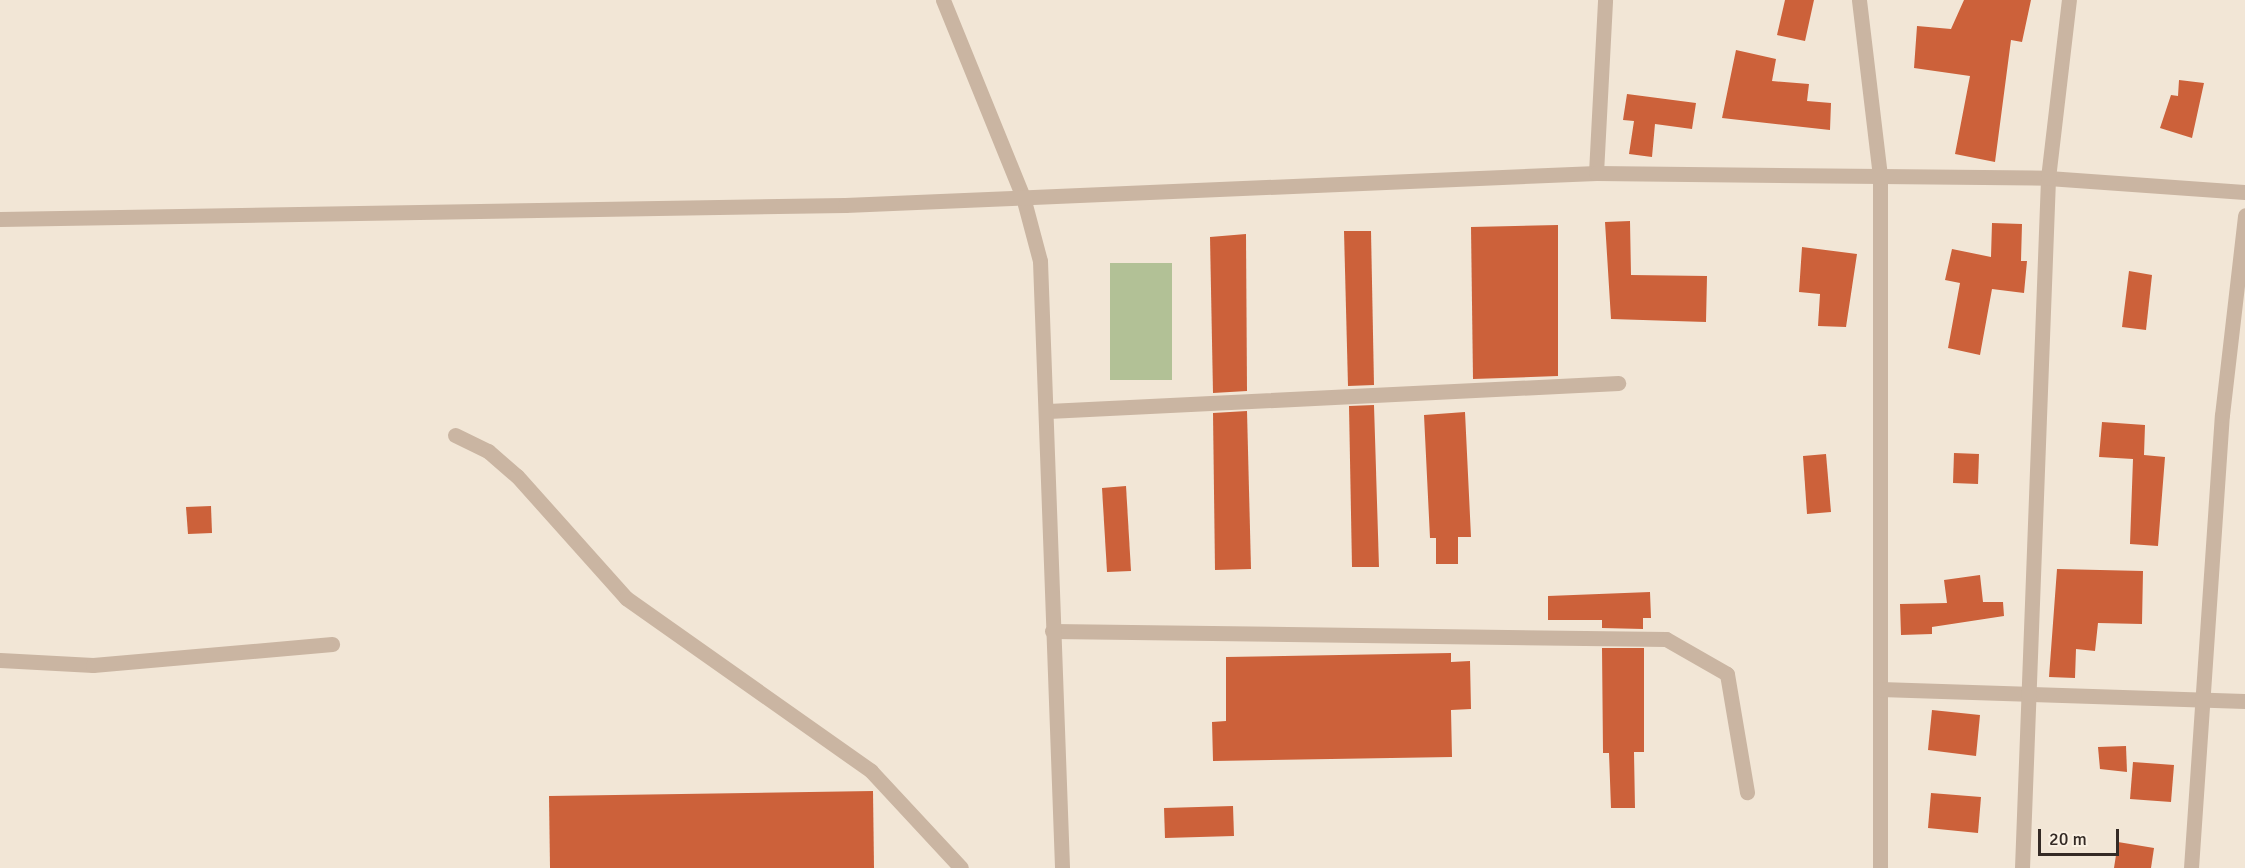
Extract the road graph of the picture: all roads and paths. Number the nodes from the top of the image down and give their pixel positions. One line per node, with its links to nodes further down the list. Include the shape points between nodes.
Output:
1 (943, 0): 9 (street)
2 (1605, 0): 5 (street)
3 (1859, 0): 6 (street)
4 (2069, 0): 7 (street)
5 (1596, 173): 6 (street); 9 (street)
6 (1880, 176): 7 (street); 18 (street)
7 (2049, 178): 8 (street); 19 (street)
8 (2245, 192)
9 (1023, 197): 11 (street); 13 (street, via 1040,261)
10 (2245, 215): 20 (street, via 2222,415)
11 (0, 219)
12 (1618, 383): 13 (street)
13 (1048, 411): 15 (street)
14 (455, 435): 23 (street, via 488,451 517,476 626,598 871,771)
15 (1052, 631): 22 (street, via 1666,639 1727,674); 24 (street)
16 (332, 644): 17 (street, via 93,665)
17 (0, 660)
18 (1880, 689): 19 (street); 25 (street)
19 (2026, 695): 20 (street); 26 (street)
20 (2200, 698): 21 (street); 27 (street)
21 (2245, 702)
22 (1747, 792)
23 (961, 868)
24 (1062, 868)
25 (1880, 868)
26 (2022, 868)
27 (2191, 868)

